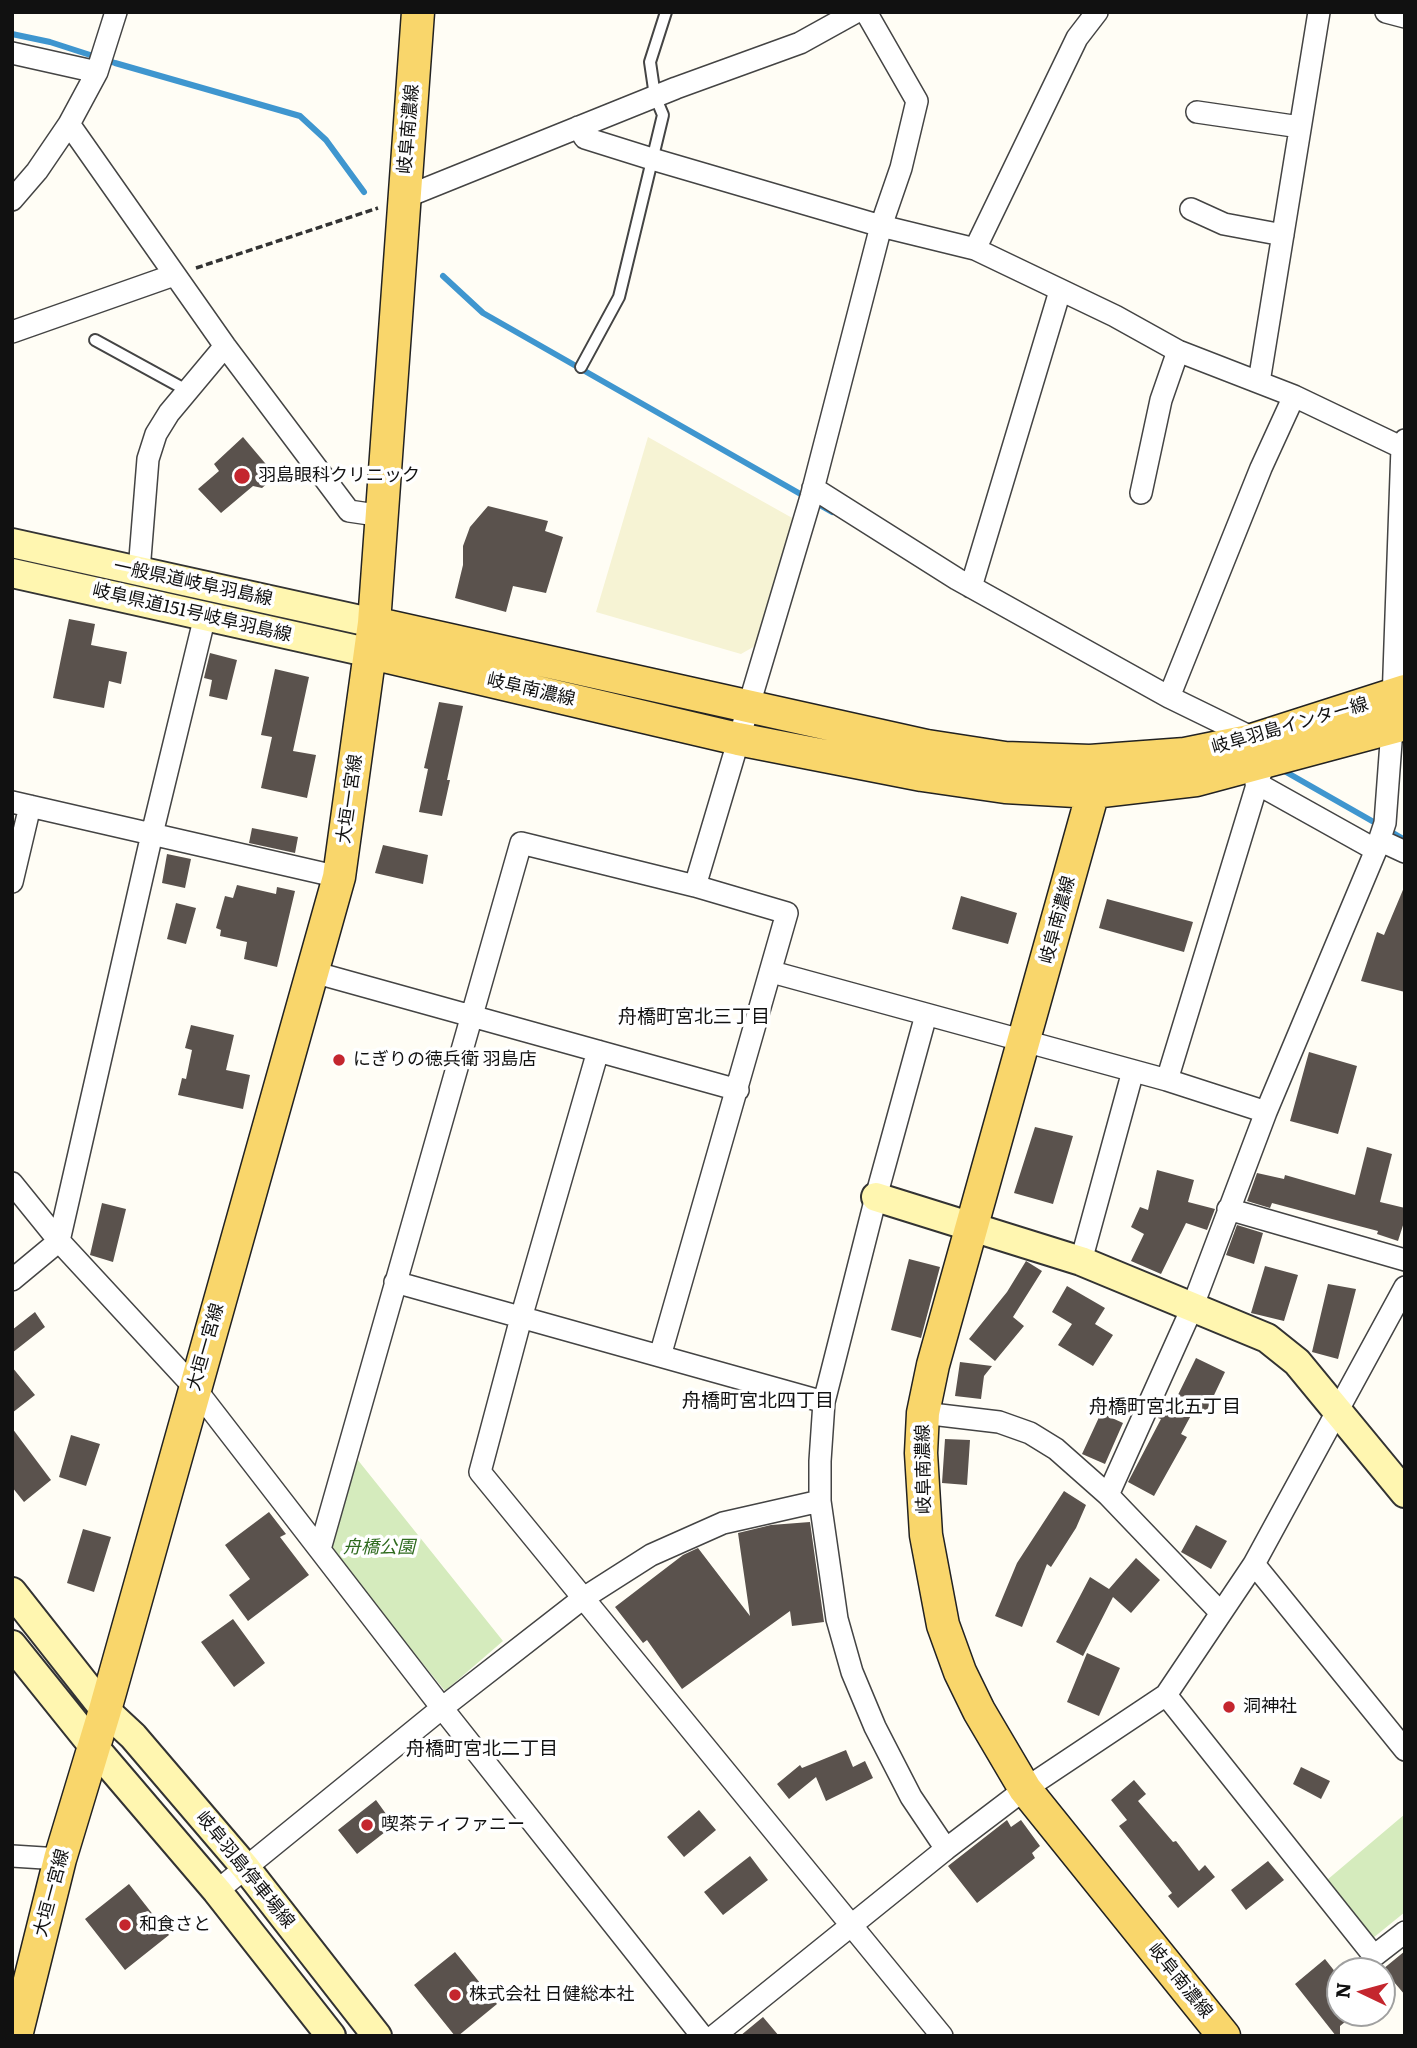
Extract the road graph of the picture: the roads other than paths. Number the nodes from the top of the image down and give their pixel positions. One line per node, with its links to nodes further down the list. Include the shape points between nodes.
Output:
1 (116, 12): 11 (street)
2 (418, 12): 18 (main road, 岐阜南濃線)
3 (666, 12): 12 (lane, via 650,62)
4 (856, 12): 12 (street, via 800,43)
5 (866, 12): 21 (street, via 917,101)
6 (1097, 12): 23 (street, via 1077,38)
7 (1319, 12): 16 (street)
8 (1386, 12): 9 (street)
9 (1405, 17)
10 (12, 53): 11 (street)
11 (97, 72): 14 (street)
12 (655, 96): 15 (street); 17 (lane, via 663,115)
13 (1198, 112): 16 (street)
14 (69, 124): 19 (street); 24 (street)
15 (578, 127): 17 (street, via 585,138); 18 (street)
16 (1300, 127): 22 (street)
17 (652, 159): 21 (street); 30 (lane, via 619,297)
18 (403, 198): 37 (main road, 岐阜南濃線)
19 (12, 200)
20 (1191, 209): 22 (street, via 1224,224)
21 (881, 226): 23 (street); 35 (street)
22 (1283, 235): 31 (street)
23 (975, 249): 25 (street)
24 (174, 275): 26 (street); 28 (street)
25 (1060, 291): 29 (street); 41 (street)
26 (12, 332)
27 (95, 340): 32 (lane)
28 (225, 346): 32 (street); 37 (street, via 349,511)
29 (1178, 351): 31 (street); 36 (street, via 1161,400)
30 (581, 367)
31 (1259, 382): 33 (street)
32 (188, 391): 39 (street, via 156,434 148,459)
33 (1294, 396): 34 (street); 45 (street)
34 (1404, 445): 44 (street)
35 (812, 492): 41 (street); 46 (street)
36 (1142, 493)
37 (383, 516): 43 (main road, 岐阜南濃線)
38 (12, 543): 39 (main road, 一般県道岐阜羽島線)
39 (139, 570): 43 (main road, 一般県道岐阜羽島線)
40 (12, 573): 42 (main road, 岐阜県道151号岐阜羽島線)
41 (971, 587): 45 (street)
42 (205, 616): 43 (main road, 岐阜県道151号岐阜羽島線); 52 (street)
43 (373, 638): 46 (main road, 岐阜南濃線); 48 (main road, 岐阜南濃線); 55 (main road, 大垣一宮線)
44 (1399, 693): 47 (street); 49 (main road, 岐阜羽島インター線)
45 (1168, 697): 49 (street)
46 (748, 705): 48 (street); 50 (main road, 岐阜南濃線, via 927,746)
47 (1399, 726): 49 (main road, 岐阜羽島インター線); 53 (street)
48 (738, 739): 50 (main road, 岐阜南濃線, via 1005,787); 57 (street)
49 (1256, 758): 50 (main road, 岐阜羽島インター線); 53 (street); 65 (street)
50 (1091, 776): 62 (main road, 岐阜南濃線)
51 (21, 804): 52 (street); 56 (street)
52 (152, 834): 55 (street); 72 (street)
53 (1380, 836): 54 (street); 67 (street)
54 (1405, 852)
55 (339, 877): 58 (main road, 大垣一宮線)
56 (12, 882)
57 (695, 886): 59 (street, via 787,913); 61 (street, via 520,844)
58 (313, 972): 61 (street); 81 (main road, 大垣一宮線)
59 (772, 972): 60 (street); 66 (street)
60 (926, 1015): 62 (street); 69 (street)
61 (470, 1016): 63 (street); 76 (street)
62 (1025, 1042): 64 (street); 71 (main road, 岐阜南濃線)
63 (598, 1051): 66 (street); 79 (street)
64 (1132, 1071): 65 (street); 74 (street)
65 (1167, 1080): 67 (street)
66 (738, 1090): 80 (street)
67 (1266, 1112): 70 (street)
68 (12, 1183): 72 (street)
69 (876, 1197): 71 (main road); 82 (street)
70 (1228, 1209): 73 (street); 78 (street)
71 (970, 1227): 74 (main road); 84 (main road, 岐阜南濃線)
72 (59, 1241): 75 (street); 81 (street)
73 (1405, 1260)
74 (1081, 1261): 78 (main road)
75 (12, 1280)
76 (395, 1282): 79 (street); 88 (street)
77 (1405, 1287): 83 (street)
78 (1192, 1308): 83 (main road, via 1267,1338 1297,1362); 86 (street)
79 (521, 1318): 80 (street); 91 (street, via 480,1472)
80 (660, 1356): 82 (street)
81 (194, 1387): 88 (street); 96 (main road, 大垣一宮線)
82 (824, 1402): 87 (street)
83 (1337, 1410): 85 (main road); 89 (street)
84 (923, 1413): 86 (street, via 999,1422 1030,1433 1056,1449); 99 (main road, 岐阜南濃線, via 926,1535 943,1625 979,1711)
85 (1405, 1493)
86 (1108, 1495): 92 (street)
87 (820, 1501): 91 (street, via 723,1523 651,1555); 100 (street, via 837,1619 852,1672 911,1797)
88 (320, 1549): 95 (street)
89 (1254, 1563): 92 (street); 98 (street)
90 (12, 1592): 96 (main road, 岐阜羽島停車場線)
91 (582, 1599): 95 (street); 105 (street)
92 (1221, 1613): 94 (street)
93 (12, 1645): 97 (main road, 岐阜羽島停車場線)
94 (1166, 1695): 99 (street); 106 (street, via 1374,1956)
95 (442, 1708): 103 (street); 110 (street)
96 (105, 1710): 97 (main road, 大垣一宮線); 103 (main road, 岐阜羽島停車場線, via 133,1736)
97 (94, 1747): 102 (main road, 大垣一宮線); 104 (main road, 岐阜羽島停車場線)
98 (1405, 1751)
99 (1026, 1790): 100 (street); 113 (main road, 岐阜南濃線)
100 (946, 1849): 105 (street)
101 (12, 1856): 102 (street)
102 (60, 1859): 107 (main road, 大垣一宮線)
103 (244, 1867): 104 (street); 109 (main road, 岐阜羽島停車場線)
104 (217, 1891): 108 (main road, 岐阜羽島停車場線)
105 (852, 1923): 111 (street); 112 (street)
106 (1405, 1933)
107 (13, 2036)
108 (331, 2036)
109 (377, 2036)
110 (702, 2036)
111 (715, 2036)
112 (942, 2036)
113 (1224, 2036)

